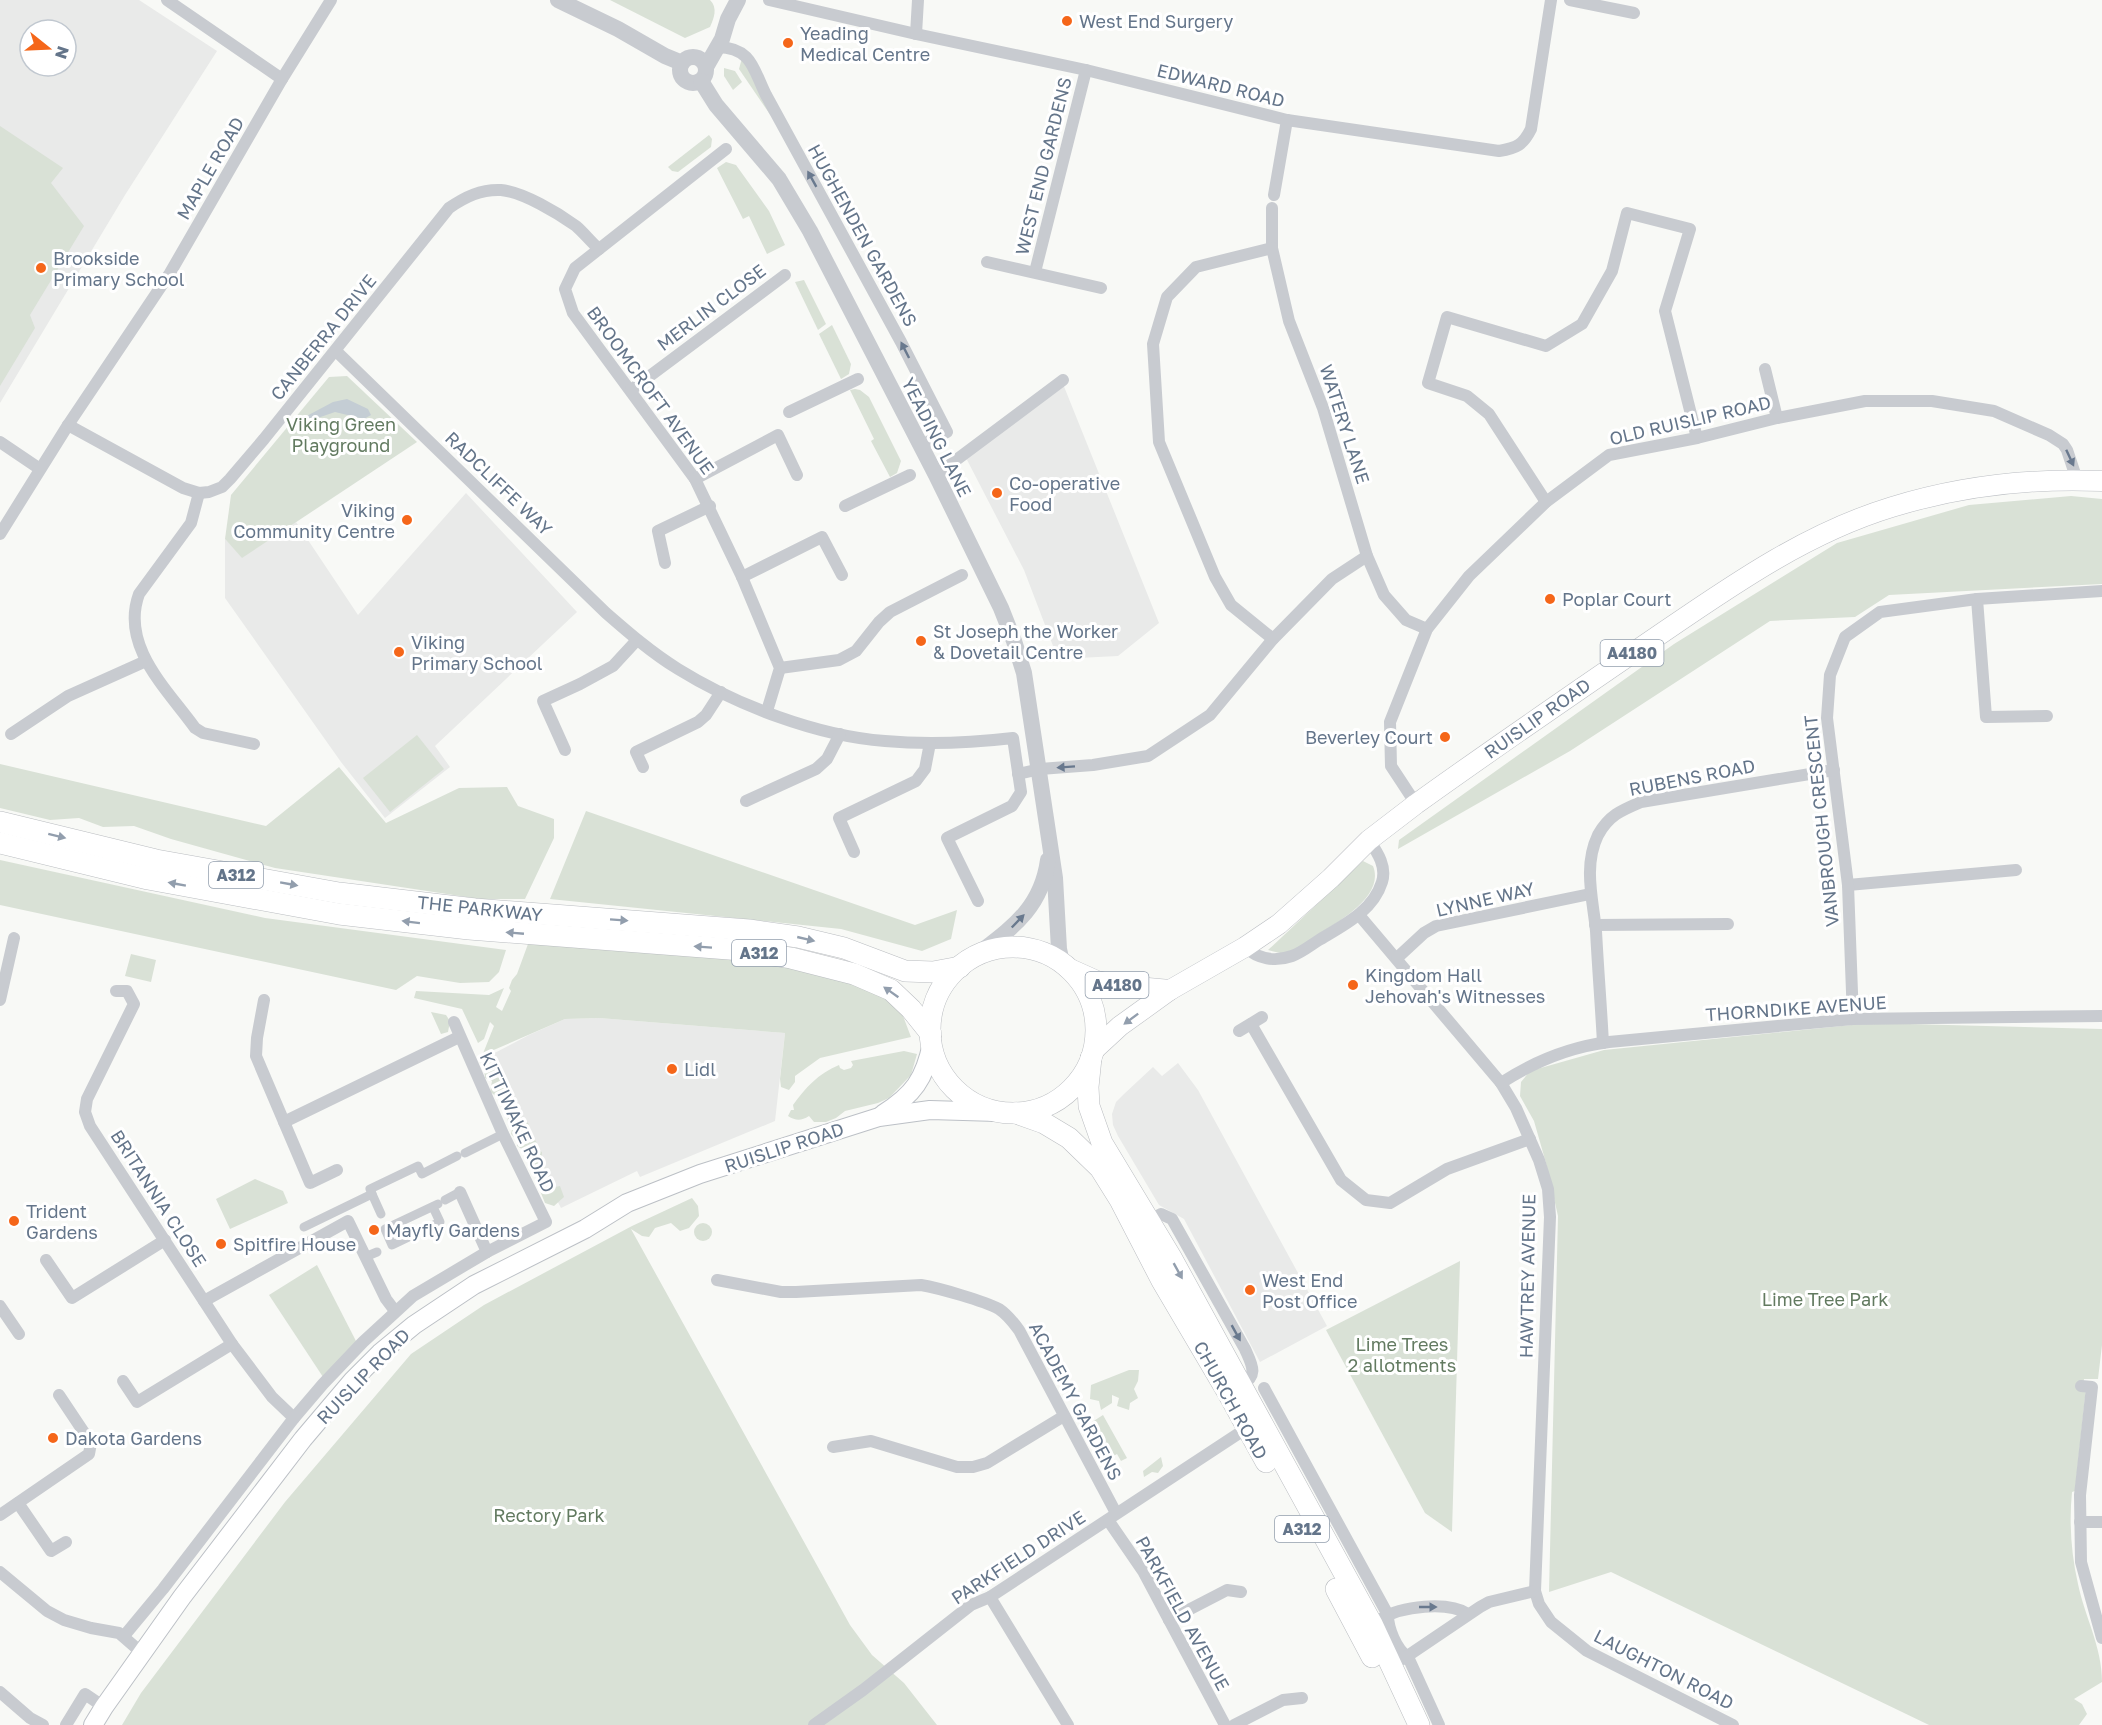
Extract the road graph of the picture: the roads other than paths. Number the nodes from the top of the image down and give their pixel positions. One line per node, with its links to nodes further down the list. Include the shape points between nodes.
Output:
1 (167, 0): 16 (street)
2 (331, 0): 16 (street, MAPLE ROAD)
3 (558, 0): 13 (street)
4 (738, 0): 10 (street)
5 (769, 0): 11 (street, EDWARD ROAD)
6 (918, 0): 11 (street)
7 (1551, 0): 17 (street, EDWARD ROAD, via 1531,129 1525,141 1513,149 1499,151)
8 (1570, 0): 9 (street)
9 (1634, 13)
10 (728, 19): 12 (street); 14 (street, via 722,23)
11 (916, 34): 15 (street, EDWARD ROAD)
12 (718, 47): 14 (street); 37 (street, HUGHENDEN GARDENS, one-way to 12, via 947,432 748,58 742,52)
13 (682, 63): 14 (street, via 689,57); 14 (street, YEADING LANE, via 680,72 692,84)
14 (702, 69): 37 (street, YEADING LANE, via 716,105 778,179 810,231)
15 (1086, 70): 17 (street, EDWARD ROAD); 24 (street, WEST END GARDENS)
16 (282, 79): 34 (street, MAPLE ROAD, via 170,273)
17 (1287, 120): 19 (street)
18 (726, 149): 22 (street, BROOMCROFT AVENUE)
19 (1274, 195)
20 (1272, 208): 21 (street, WATERY LANE)
21 (1272, 248): 50 (street, WATERY LANE, via 1289,321 1323,408); 58 (street, via 1196,267 1167,297 1153,344 1160,442 1168,463 1215,577 1231,605)
22 (599, 249): 27 (street, CANBERRA DRIVE, via 576,227 520,195 502,190 466,197 449,208); 31 (street, BROOMCROFT AVENUE, via 575,268 565,289 573,313)
23 (987, 262): 24 (street, WEST END GARDENS)
24 (1035, 272): 26 (street, WEST END GARDENS)
25 (785, 275): 31 (street, MERLIN CLOSE)
26 (1101, 288)
27 (336, 351): 45 (street, CANBERRA DRIVE, via 230,479 222,487); 59 (street, RADCLIFFE WAY)
28 (1765, 369): 33 (street)
29 (858, 379): 32 (street)
30 (1063, 380): 41 (street)
31 (631, 390): 42 (street, BROOMCROFT AVENUE)
32 (789, 412)
33 (1777, 418): 35 (street, OLD RUISLIP ROAD); 43 (street, OLD RUISLIP ROAD, one-way to 43, via 1864,401 1932,401 1994,411 2057,439 2067,450)
34 (68, 425): 38 (street, MAPLE ROAD); 45 (street)
35 (1697, 438): 46 (street, OLD RUISLIP ROAD, via 1609,456); 46 (street, via 1665,311 1690,229 1627,213 1612,271 1582,324 1546,346 1447,317 1428,383 1467,396 1489,414)
36 (0, 442): 38 (street)
37 (920, 446): 41 (street, YEADING LANE)
38 (40, 469): 49 (street, MAPLE ROAD)
39 (798, 475): 42 (street, via 778,435)
40 (910, 475): 47 (street)
41 (936, 475): 71 (street, YEADING LANE, via 1014,640 1024,673)
42 (695, 478): 48 (street, BROOMCROFT AVENUE)
43 (2077, 480): 44 (main road, A4180); 75 (main road, RUISLIP ROAD / A4180, via 2028,481 1951,492 1890,507 1828,532 1712,598)
44 (2102, 481)
45 (199, 493): 60 (street, via 191,523 139,594 134,607 136,638)
46 (1546, 502): 57 (street, OLD RUISLIP ROAD, via 1469,576)
47 (845, 506)
48 (710, 507): 51 (street, via 658,531); 54 (street, BROOMCROFT AVENUE)
49 (0, 534)
50 (1367, 556): 57 (street, WATERY LANE, via 1384,595 1406,620); 58 (street, via 1332,579)
51 (665, 563)
52 (842, 575): 54 (street, via 822,537)
53 (962, 575): 61 (street, via 890,612 856,651 839,660)
54 (742, 577): 61 (street, BROOMCROFT AVENUE)
55 (2102, 591): 56 (street, VANBROUGH CRESCENT)
56 (1977, 599): 64 (street, via 1986,717); 72 (street, VANBROUGH CRESCENT, via 1880,612 1845,637 1830,675 1827,718)
57 (1427, 629): 75 (street, OLD RUISLIP ROAD, via 1390,722 1391,766)
58 (1273, 639): 71 (street, one-way to 71, via 1210,715 1148,756)
59 (637, 640): 62 (street, RADCLIFFE WAY, via 678,669); 69 (street, via 613,666 543,701)
60 (146, 661): 65 (street, via 68,696); 68 (street, via 195,728)
61 (780, 668): 63 (street)
62 (721, 692): 63 (street, RADCLIFFE WAY); 70 (street, via 698,722 636,752)
63 (767, 711): 66 (street, RADCLIFFE WAY)
64 (2047, 716)
65 (11, 734)
66 (840, 734): 67 (street, RADCLIFFE WAY); 74 (street, via 827,759 816,769)
67 (930, 743): 73 (street, RADCLIFFE WAY, via 1013,738); 80 (street, via 925,769 916,781 839,818)
68 (254, 744)
69 (565, 750)
70 (643, 767)
71 (1040, 769): 73 (street); 79 (street, YEADING LANE)
72 (1834, 770): 82 (street, VANBROUGH CRESCENT); 83 (street, RUBENS ROAD, via 1641,802 1614,814 1598,836 1590,866)
73 (1018, 774): 84 (street, RADCLIFFE WAY, via 1021,792 1012,806 947,838)
74 (746, 801)
75 (1416, 804): 77 (main road, RUISLIP ROAD / A4180)
76 (0, 822): 86 (highway, THE PARKWAY / A312, one-way to 86, via 156,860)
77 (1369, 840): 85 (street, via 1382,862 1382,880 1374,898); 90 (main road, RUISLIP ROAD / A4180, via 1304,903)
78 (0, 843): 86 (highway, THE PARKWAY / A312, one-way to 78, via 339,914 148,879)
79 (1050, 847): 92 (street, YEADING LANE, one-way to 79, via 1014,926 1033,905 1046,877); 93 (street, YEADING LANE, via 1059,949)
80 (854, 852)
81 (2016, 870): 82 (street)
82 (1848, 885): 99 (street, VANBROUGH CRESCENT)
83 (1590, 894): 88 (street, RUBENS ROAD); 91 (street, LYNNE WAY, via 1436,926)
84 (978, 901)
85 (1359, 915): 90 (street, via 1293,956 1270,959); 91 (street, HAWTREY AVENUE)
86 (472, 919): 92 (highway, THE PARKWAY / A312, one-way to 92, via 574,917 749,930 844,948 914,973); 103 (highway, THE PARKWAY / A312, one-way to 86, via 911,1009 891,990 854,974 791,957 561,936)
87 (1728, 924): 88 (street)
88 (1595, 925): 104 (street, RUBENS ROAD)
89 (14, 938): 96 (street)
90 (1245, 947): 94 (main road, RUISLIP ROAD / A4180)
91 (1397, 958): 106 (street, HAWTREY AVENUE)
92 (967, 962): 93 (highway, A312, via 994,950 1017,947 1040,952); 103 (highway, A312, via 950,977 938,998)
93 (1065, 966): 94 (main road, A4180, via 1097,981); 105 (highway, A312, via 1090,1000 1095,1021)
94 (1170, 990): 105 (main road, A4180, one-way to 105, via 1120,1026)
95 (116, 991): 118 (street, BRITANNIA CLOSE, via 127,991 134,1004 87,1099 85,1112)
96 (0, 1000)
97 (264, 1000): 109 (street, via 256,1056)
98 (2102, 1016): 99 (street, THORNDIKE AVENUE)
99 (1853, 1019): 104 (street, THORNDIKE AVENUE)
100 (454, 1022): 102 (street, KITTIWAKE ROAD)
101 (1239, 1031): 111 (street, via 1257,1020 1341,1180 1366,1200 1390,1203 1447,1169)
102 (459, 1037): 109 (street, KITTIWAKE ROAD); 110 (street, KITTIWAKE ROAD)
103 (931, 1039): 107 (highway, A312, via 936,1061 958,1093 976,1105); 108 (main road, RUISLIP ROAD, via 925,1071 913,1091)
104 (1603, 1043): 106 (street, THORNDIKE AVENUE, via 1549,1056)
105 (1092, 1054): 107 (highway, A312, via 1082,1076 1052,1104 1034,1111); 149 (highway, CHURCH ROAD / A312, one-way to 149, via 1089,1106 1097,1133)
106 (1501, 1083): 111 (street, HAWTREY AVENUE)
107 (1006, 1112): 108 (main road, RUISLIP ROAD, via 930,1110); 135 (highway, CHURCH ROAD / A312, via 1044,1123 1070,1138 1100,1168)
108 (879, 1117): 123 (main road, RUISLIP ROAD, via 633,1200)
109 (284, 1122): 112 (street, via 310,1183)
110 (502, 1134): 114 (street, via 422,1174 418,1166 369,1190); 119 (street, KITTIWAKE ROAD, via 546,1222)
111 (1530, 1139): 144 (street, HAWTREY AVENUE, via 1548,1189 1550,1217)
112 (337, 1170)
113 (460, 1192): 115 (street); 119 (street)
114 (372, 1194): 116 (street); 117 (street)
115 (439, 1203): 115 (street, via 440,1222 390,1245 385,1229)
116 (381, 1214)
117 (304, 1227)
118 (165, 1240): 120 (street, via 72,1298); 124 (street, BRITANNIA CLOSE)
119 (487, 1252): 121 (street)
120 (46, 1260)
121 (465, 1265): 123 (street); 126 (street)
122 (717, 1280): 133 (street, ACADEMY GARDENS, via 781,1292 921,1285 998,1308 1019,1330)
123 (474, 1285): 152 (main road, RUISLIP ROAD, via 414,1324 354,1380 289,1457)
124 (204, 1301): 126 (street, via 348,1221 371,1255 386,1299); 128 (street, BRITANNIA CLOSE)
125 (0, 1306): 127 (street)
126 (395, 1311): 134 (street)
127 (19, 1334)
128 (232, 1344): 129 (street, via 137,1402); 134 (street, BRITANNIA CLOSE, via 272,1397)
129 (123, 1381)
130 (2081, 1386): 140 (street, via 2092,1387)
131 (1264, 1388): 149 (street, CHURCH ROAD)
132 (59, 1395): 137 (street, via 91,1443 89,1454)
133 (1064, 1416): 136 (street, via 987,1463 973,1467 957,1467 871,1441); 139 (street, ACADEMY GARDENS)
134 (294, 1418): 150 (street)
135 (1247, 1428): 139 (street, PARKFIELD DRIVE); 164 (highway, CHURCH ROAD / A312, via 1360,1632)
136 (834, 1447)
137 (18, 1503): 138 (street); 142 (street, via 51,1551)
138 (0, 1515)
139 (1112, 1517): 146 (street, PARKFIELD DRIVE); 148 (street, PARKFIELD AVENUE)
140 (2080, 1522): 141 (street); 151 (street, via 2081,1562)
141 (2102, 1522)
142 (66, 1542)
143 (0, 1572): 150 (street, via 64,1620)
144 (1536, 1591): 147 (street, via 1489,1602); 167 (street, LAUGHTON ROAD, via 1551,1622 1587,1651)
145 (1241, 1592): 148 (street, via 1227,1590)
146 (990, 1597): 160 (street, PARKFIELD DRIVE, via 971,1605); 161 (street)
147 (1468, 1614): 149 (street, one-way to 147, via 1421,1607 1454,1608); 153 (street)
148 (1169, 1620): 162 (street, PARKFIELD AVENUE)
149 (1380, 1620): 153 (highway, CHURCH ROAD / A312)
150 (124, 1636): 152 (street)
151 (2102, 1638)
152 (142, 1653): 156 (main road, RUISLIP ROAD)
153 (1400, 1661): 165 (highway, CHURCH ROAD / A312); 166 (street, CHURCH ROAD)
154 (0, 1692): 157 (street)
155 (1302, 1698): 163 (street, via 1283,1700)
156 (104, 1707): 158 (street, via 86,1694); 159 (main road, RUISLIP ROAD)
157 (43, 1725)
158 (66, 1725)
159 (93, 1725)
160 (814, 1725)
161 (1068, 1725)
162 (1225, 1725)
163 (1234, 1725)
164 (1403, 1725)
165 (1419, 1725)
166 (1439, 1725)
167 (1733, 1725)

